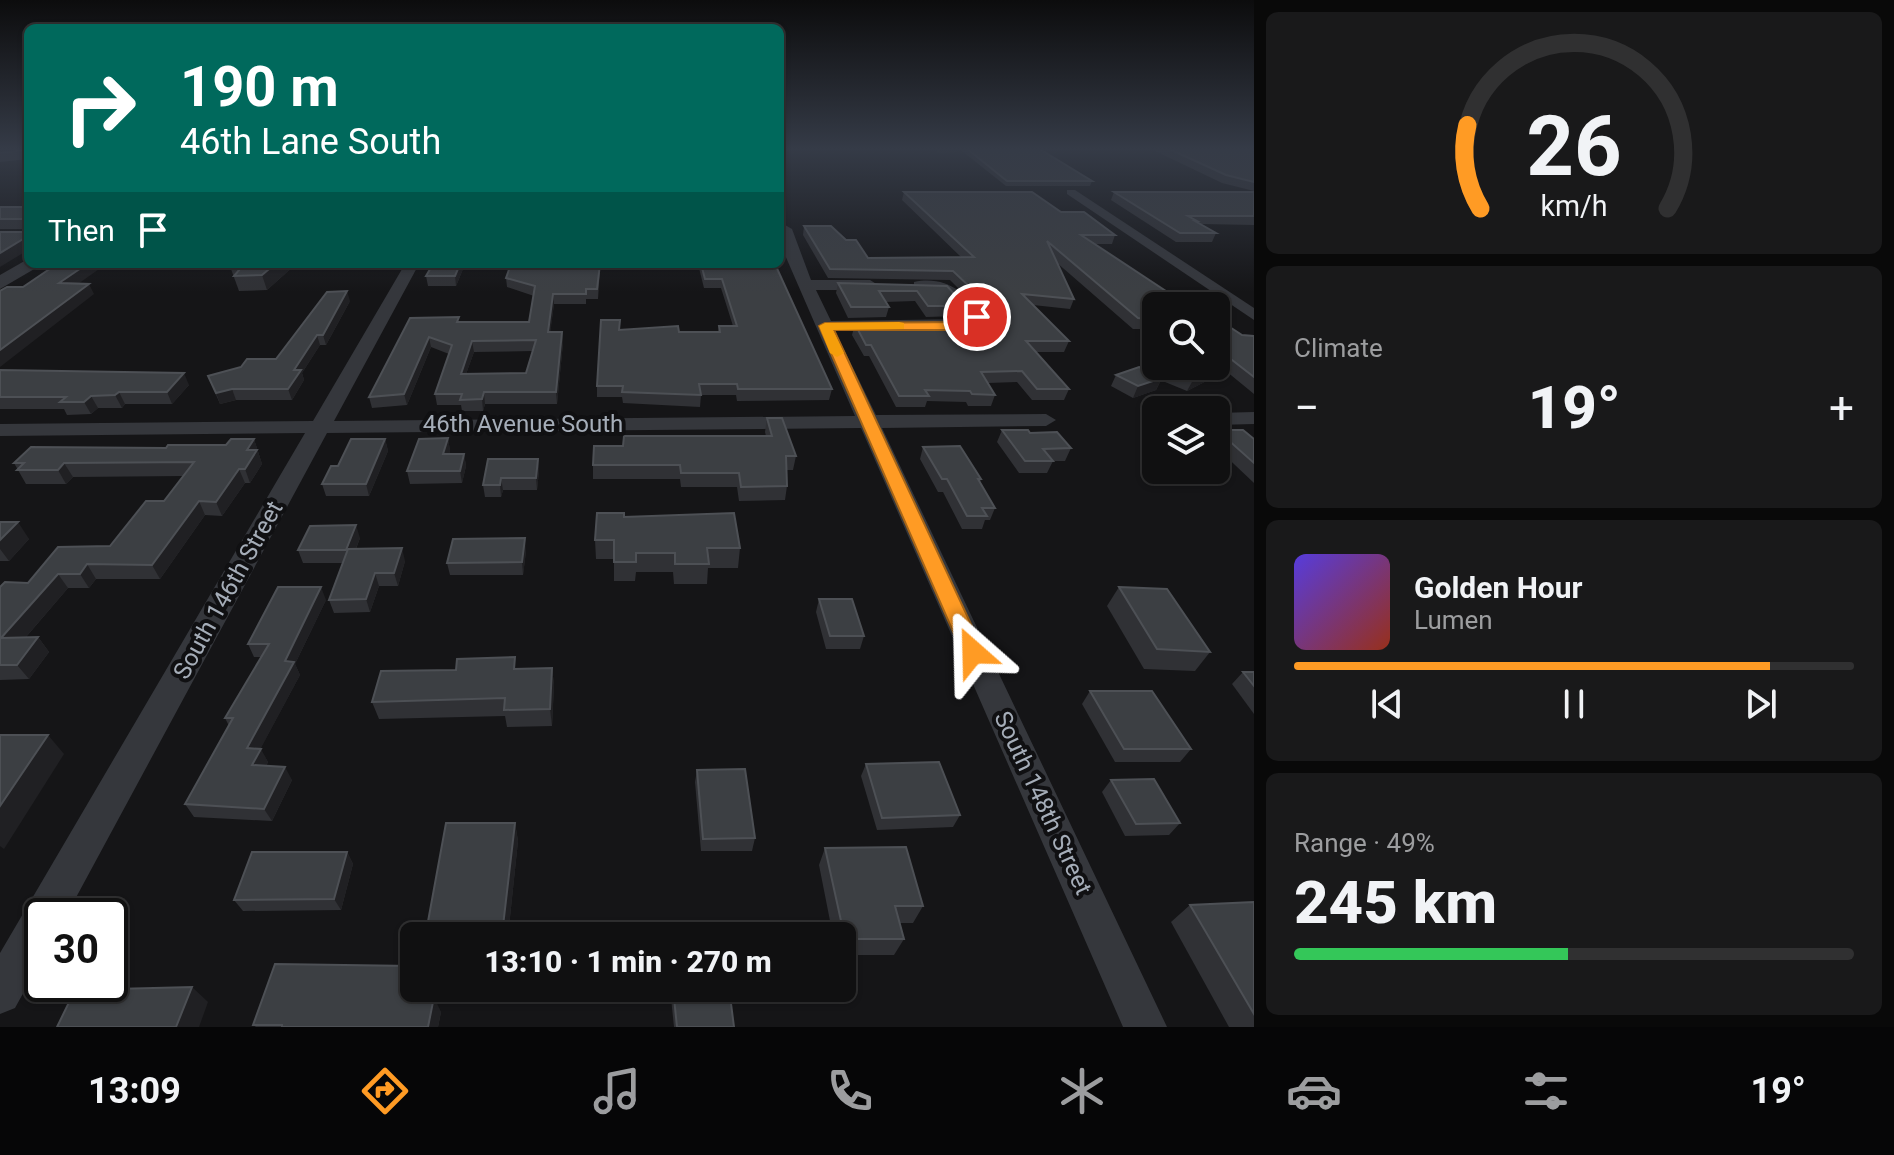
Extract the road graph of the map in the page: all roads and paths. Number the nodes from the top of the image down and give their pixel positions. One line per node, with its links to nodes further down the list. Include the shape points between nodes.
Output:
1 (1077, 196): 7 (street)
2 (785, 229): 6 (street, South 148th Street)
3 (24, 268): 5 (street)
4 (410, 268): 13 (street, South 146th Street)
5 (0, 283)
6 (807, 285): 8 (street, South 148th Street); 8 (street, via 949,288 978,320 969,326)
7 (1254, 315)
8 (825, 326): 12 (street, South 148th Street)
9 (1254, 418): 10 (street)
10 (1230, 419)
11 (1046, 420): 12 (street, 46th Avenue South)
12 (868, 421): 13 (street, 46th Avenue South); 18 (street, South 148th Street)
13 (318, 426): 14 (street, 46th Avenue South); 15 (street, South 146th Street)
14 (0, 430)
15 (54, 898)
16 (24, 951): 17 (street, South 146th Street)
17 (0, 993)
18 (1145, 1027)

